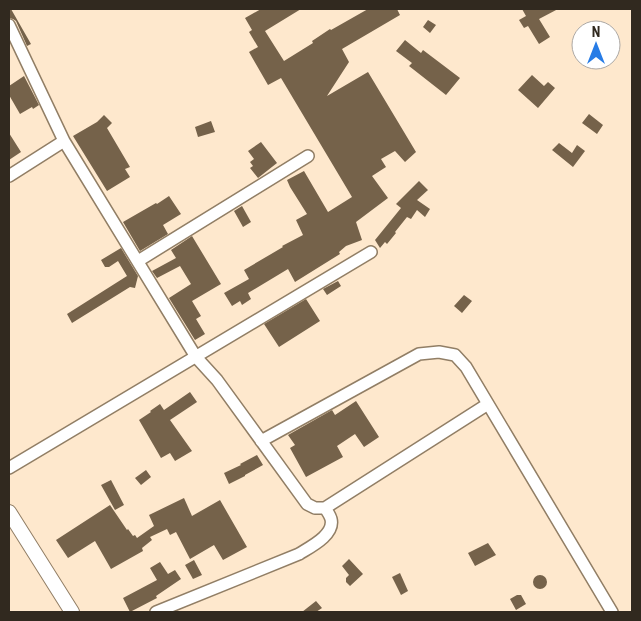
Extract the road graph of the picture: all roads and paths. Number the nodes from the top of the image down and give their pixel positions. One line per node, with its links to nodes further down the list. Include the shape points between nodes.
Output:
1 (9, 25): 2 (street)
2 (64, 141): 4 (street); 6 (street)
3 (308, 156): 6 (street)
4 (9, 176)
5 (372, 252): 7 (street)
6 (138, 261): 7 (street)
7 (196, 357): 9 (street, via 217,380); 10 (street)
8 (488, 404): 9 (street, via 455,355 439,352 419,354); 11 (street); 15 (street)
9 (261, 441): 11 (street, via 307,504)
10 (9, 468)
11 (326, 508): 14 (street, via 332,520 330,530 320,541 299,554)
12 (9, 512): 13 (street)
13 (72, 612)
14 (156, 612)
15 (612, 612)

